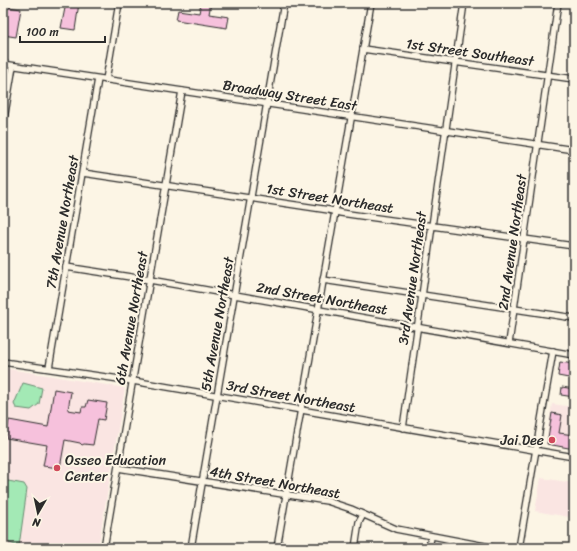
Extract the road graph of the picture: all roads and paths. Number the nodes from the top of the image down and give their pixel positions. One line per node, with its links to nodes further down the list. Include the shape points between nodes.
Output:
1 (119, 3): 13 (street)
2 (284, 3): 15 (street, 5th Avenue Northeast)
3 (371, 3): 6 (street)
4 (464, 3): 7 (street, 3rd Avenue Northeast)
5 (558, 3): 10 (street, 2nd Avenue Northeast)
6 (363, 49): 7 (street, 1st Street Southeast); 16 (street)
7 (456, 62): 10 (street, 1st Street Southeast); 18 (street, 3rd Avenue Northeast)
8 (3, 64): 9 (street, Broadway Street East)
9 (13, 66): 11 (street, Broadway Street East); 17 (street)
10 (548, 75): 12 (street, 1st Street Southeast); 19 (street, 2nd Avenue Northeast)
11 (98, 79): 13 (street, Broadway Street East); 21 (street, 7th Avenue Northeast)
12 (574, 79)
13 (106, 80): 14 (street, Broadway Street East)
14 (182, 91): 15 (street, Broadway Street East); 22 (street, 6th Avenue Northeast)
15 (266, 104): 16 (street, Broadway Street East); 23 (street, 5th Avenue Northeast)
16 (352, 117): 18 (street, Broadway Street East); 24 (street)
17 (3, 125)
18 (446, 131): 19 (street, Broadway Street East); 25 (street, 3rd Avenue Northeast)
19 (538, 145): 20 (street, Broadway Street East); 26 (street, 2nd Avenue Northeast)
20 (574, 150)
21 (83, 173): 22 (street, 1st Street Northeast); 28 (street, 7th Avenue Northeast)
22 (166, 186): 23 (street, 1st Street Northeast); 29 (street, 6th Avenue Northeast)
23 (251, 198): 24 (street, 1st Street Northeast); 31 (street, 5th Avenue Northeast)
24 (335, 212): 25 (street, 1st Street Northeast); 30 (street)
25 (432, 226): 26 (street, 1st Street Northeast); 32 (street, 3rd Avenue Northeast)
26 (524, 239): 27 (street, 1st Street Northeast); 34 (street, 2nd Avenue Northeast)
27 (574, 246)
28 (66, 267): 29 (street, 2nd Street Northeast); 41 (street, 7th Avenue Northeast)
29 (150, 280): 31 (street, 2nd Street Northeast); 42 (street, 6th Avenue Northeast)
30 (323, 280): 32 (street); 33 (street)
31 (234, 294): 33 (street, 2nd Street Northeast); 43 (street, 5th Avenue Northeast)
32 (422, 295): 34 (street); 36 (street, 3rd Avenue Northeast)
33 (318, 309): 36 (street, 2nd Street Northeast); 44 (street)
34 (514, 309): 35 (street); 37 (street, 2nd Avenue Northeast)
35 (574, 318)
36 (418, 327): 37 (street, 2nd Street Northeast); 45 (street, 3rd Avenue Northeast)
37 (509, 343): 38 (street, 2nd Street Northeast)
38 (553, 351): 39 (street, 2nd Street Northeast); 46 (street)
39 (574, 355)
40 (3, 362): 41 (street, 3rd Street Northeast)
41 (49, 368): 42 (street, 3rd Street Northeast)
42 (133, 381): 43 (street, 3rd Street Northeast); 48 (street, 6th Avenue Northeast)
43 (217, 395): 44 (street, 3rd Street Northeast); 49 (street, 5th Avenue Northeast)
44 (301, 410): 45 (street, 3rd Street Northeast); 50 (street)
45 (403, 428): 46 (street, 3rd Street Northeast)
46 (536, 450): 47 (street, 3rd Street Northeast); 59 (street)
47 (574, 457)
48 (118, 468): 49 (street, 4th Street Northeast); 53 (street, 6th Avenue Northeast)
49 (202, 481): 50 (street, 4th Street Northeast); 54 (street, 5th Avenue Northeast)
50 (286, 494): 51 (street, 4th Street Northeast, via 333,503); 55 (street)
51 (363, 515): 52 (street, 4th Street Northeast, via 396,529); 56 (street, via 359,522)
52 (432, 537): 57 (street); 58 (street, 4th Street Northeast)
53 (104, 548)
54 (191, 548)
55 (277, 548)
56 (355, 548)
57 (429, 548)
58 (495, 548)
59 (519, 548)

